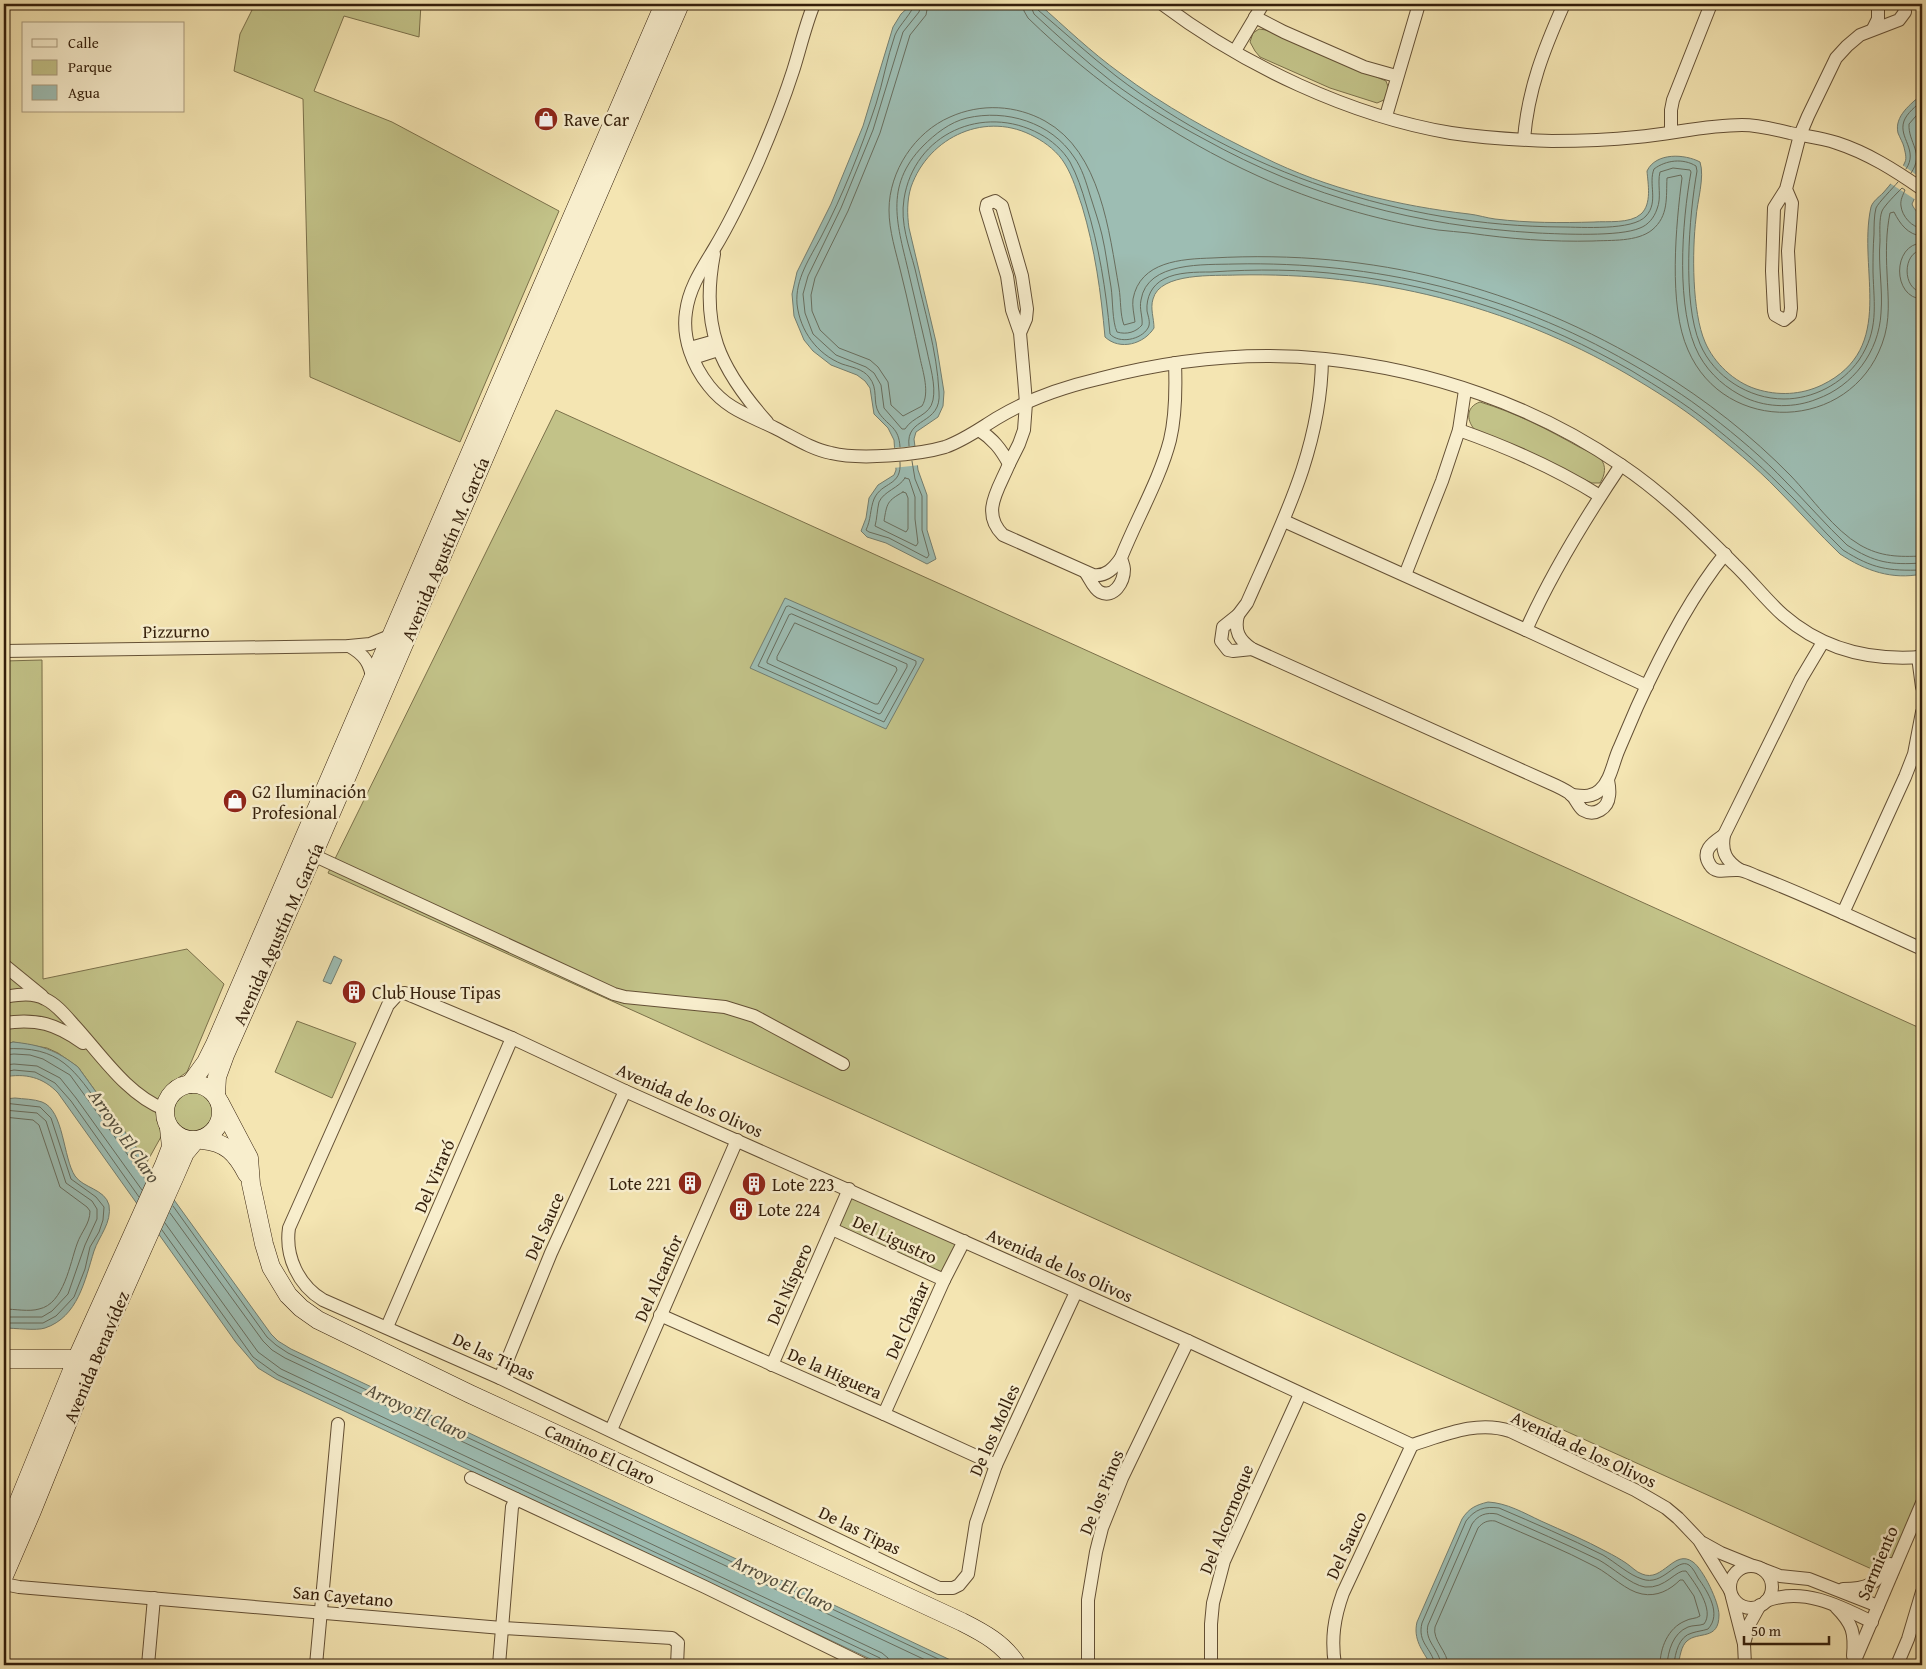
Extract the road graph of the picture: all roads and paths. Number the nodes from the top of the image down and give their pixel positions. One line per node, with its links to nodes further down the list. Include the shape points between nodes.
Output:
1 (664, 4): 42 (main road, Avenida Agustín M. García)
2 (680, 4): 55 (main road, Avenida Agustín M. García)
3 (814, 4): 21 (street, via 776,119)
4 (1162, 4): 13 (street)
5 (1263, 4): 11 (street)
6 (1419, 4): 14 (street)
7 (1564, 4): 18 (street, via 1536,72 1528,101)
8 (1712, 4): 16 (street, via 1673,100)
9 (1878, 4): 12 (street, via 1878,19)
10 (1903, 4): 12 (street, via 1905,12 1899,20)
11 (1255, 17): 13 (street); 14 (street, via 1364,67)
12 (1873, 29): 17 (street, via 1860,35 1836,58)
13 (1235, 51): 15 (street, via 1291,82)
14 (1396, 76): 15 (street)
15 (1386, 116): 18 (street, via 1452,133)
16 (1671, 132): 17 (street, via 1741,125); 18 (street, via 1594,140)
17 (1800, 135): 19 (street); 20 (street, via 1838,143 1866,155)
18 (1524, 139)
19 (1786, 189): 19 (street, via 1774,208 1772,230 1774,310 1776,316 1784,320 1790,315 1791,308 1788,251 1792,203)
20 (1922, 189)
21 (715, 248): 23 (street, via 709,294); 24 (street, via 694,282 688,300 685,325)
22 (1020, 333): 22 (street, via 1027,309 1022,276 1002,206 995,201 987,204 987,214 1007,276); 28 (street)
23 (717, 346): 24 (street); 29 (street, via 737,384)
24 (692, 353): 29 (street, via 702,377 722,401)
25 (1322, 359): 26 (street, via 1258,355); 27 (street, via 1420,375); 35 (street, via 1322,380 1312,436 1298,487)
26 (1175, 363): 28 (street, via 1097,379); 37 (street, via 1175,407 1170,440)
27 (1465, 390): 31 (street); 33 (street, via 1536,417)
28 (1026, 403): 30 (street); 32 (street, via 1024,430)
29 (771, 426): 30 (street, via 803,443 848,456 885,456 945,447)
30 (979, 430): 32 (street, via 1002,450)
31 (1459, 430): 34 (street, via 1532,460); 39 (street)
32 (1009, 464): 38 (street, via 992,505 996,529)
33 (1622, 465): 34 (street); 36 (street, via 1655,490)
34 (1600, 496): 41 (street)
35 (1284, 521): 39 (street); 40 (street, via 1247,603)
36 (1725, 554): 43 (street, via 1784,616); 49 (street, via 1708,575)
37 (1121, 558): 38 (street, via 1114,568 1099,576); 38 (street, via 1124,568 1121,583 1109,594 1097,590)
38 (1086, 573)
39 (1405, 576): 41 (street)
40 (1238, 615): 45 (street, via 1236,630); 45 (street, via 1223,627 1221,641 1228,650)
41 (1526, 630): 49 (street)
42 (392, 635): 44 (street, Pizzurno, via 370,644); 48 (main road, Avenida Agustín M. García)
43 (1823, 642): 47 (street, via 1874,656); 54 (street, via 1801,679)
44 (350, 646): 46 (street, Pizzurno); 48 (street, via 367,660)
45 (1252, 649): 53 (street)
46 (4, 651)
47 (1920, 657): 50 (street)
48 (373, 681): 67 (main road, Avenida Agustín M. García, via 215,1044)
49 (1646, 686): 52 (street)
50 (1922, 687)
51 (1922, 712): 57 (street, via 1914,754 1905,777)
52 (1608, 780): 53 (street, via 1593,795); 53 (street, via 1608,802 1598,812 1584,810)
53 (1571, 795)
54 (1724, 835): 56 (street, via 1722,846 1725,855); 56 (street, via 1708,849 1709,864 1719,871)
55 (313, 855): 66 (street, via 614,994 741,1011); 69 (main road, Avenida Agustín M. García, via 225,1055 217,1077)
56 (1740, 870): 57 (street)
57 (1843, 912): 58 (street)
58 (1922, 949)
59 (4, 965): 62 (street)
60 (398, 994): 64 (street, Avenida de los Olivos, via 411,995); 82 (street, De las Tipas, via 388,1005 289,1228 288,1238 290,1258 308,1289)
61 (4, 997): 62 (street, via 27,994)
62 (44, 998): 65 (street, via 57,1007)
63 (4, 1024): 65 (street, via 17,1021 43,1023 64,1030)
64 (512, 1038): 68 (street, Avenida de los Olivos); 82 (street, Del Viraró)
65 (98, 1053): 70 (street, via 113,1071 153,1104)
66 (844, 1064)
67 (190, 1084): 69 (main road, via 209,1088); 70 (main road, via 173,1092)
68 (625, 1091): 73 (street, Avenida de los Olivos); 87 (street, Del Sauce, via 554,1244)
69 (218, 1099): 72 (main road, via 222,1112 220,1121 216,1129); 75 (main road, Camino El Claro, via 249,1158)
70 (164, 1109): 71 (main road)
71 (169, 1128): 72 (main road, via 185,1140); 74 (main road, Avenida Benavídez)
72 (199, 1140): 74 (main road, Avenida Benavídez); 75 (main road, Camino El Claro, via 215,1141 230,1150 238,1158)
73 (737, 1140): 76 (street, Avenida de los Olivos); 81 (street, Del Alcanfor)
74 (170, 1171): 84 (main road, Avenida Benavídez)
75 (251, 1184): 120 (main road, Camino El Claro, via 271,1267 288,1295 318,1320 985,1633)
76 (848, 1189): 77 (street, Del Níspero); 78 (street, Avenida de los Olivos)
77 (832, 1229): 79 (street, Del Ligustro); 86 (street, Del Níspero)
78 (964, 1241): 79 (street, Del Chañar); 80 (street, Avenida de los Olivos)
79 (944, 1280): 89 (street, Del Chañar)
80 (1076, 1292): 83 (street, Avenida de los Olivos); 93 (street, De los Molles)
81 (660, 1315): 86 (street, De la Higuera); 91 (street, Del Alcanfor)
82 (387, 1327): 87 (street, De las Tipas)
83 (1188, 1341): 88 (street, Avenida de los Olivos); 121 (street, De los Pinos, via 1122,1478 1102,1528 1088,1600)
84 (85, 1359): 85 (main road); 97 (main road, Avenida Benavídez); 101 (main road, Avenida Benavídez)
85 (4, 1360)
86 (772, 1365): 89 (street, De la Higuera)
87 (500, 1378): 91 (street, De las Tipas)
88 (1300, 1394): 92 (street, Avenida de los Olivos); 122 (street, Del Alcornoque, via 1224,1561 1212,1617)
89 (884, 1414): 93 (street, De la Higuera)
90 (338, 1424): 111 (street)
91 (611, 1430): 103 (street, De las Tipas, via 940,1588)
92 (1412, 1444): 99 (street, Avenida de los Olivos, via 1483,1426 1510,1431 1653,1500 1678,1518); 123 (street, Del Sauco, via 1336,1610 1332,1632)
93 (996, 1465): 103 (street, De los Molles, via 976,1523 968,1574)
94 (471, 1478): 95 (street)
95 (516, 1499): 113 (street, via 512,1507); 119 (street)
96 (1922, 1503): 98 (street, Sarmiento)
97 (4, 1537)
98 (1907, 1539): 104 (street, via 1879,1579 1871,1585 1859,1589); 110 (street, Sarmiento)
99 (1699, 1540): 100 (street); 105 (street)
100 (1756, 1568): 104 (street, via 1780,1576 1810,1579); 105 (street, via 1747,1567 1736,1573 1732,1578); 108 (street, via 1769,1577 1771,1583 1771,1590)
101 (4, 1576)
102 (4, 1584): 107 (street, San Cayetano)
103 (959, 1585)
104 (1838, 1589): 110 (street)
105 (1731, 1592): 108 (street, via 1743,1606 1754,1607); 114 (street)
106 (1922, 1592): 126 (street)
107 (154, 1598): 111 (street, San Cayetano); 115 (street)
108 (1763, 1603): 109 (street, via 1791,1595); 114 (street, via 1749,1625)
109 (1832, 1604): 112 (street); 125 (street, via 1851,1625)
110 (1878, 1606): 112 (street, Sarmiento)
111 (321, 1611): 113 (street, San Cayetano); 116 (street)
112 (1872, 1622): 125 (street, Sarmiento)
113 (502, 1628): 117 (street); 118 (street, San Cayetano, via 672,1638 678,1643)
114 (1744, 1644): 124 (street)
115 (148, 1665)
116 (316, 1665)
117 (499, 1665)
118 (677, 1665)
119 (865, 1665)
120 (1017, 1665)
121 (1088, 1665)
122 (1211, 1665)
123 (1335, 1665)
124 (1745, 1665)
125 (1853, 1665)
126 (1897, 1665)

